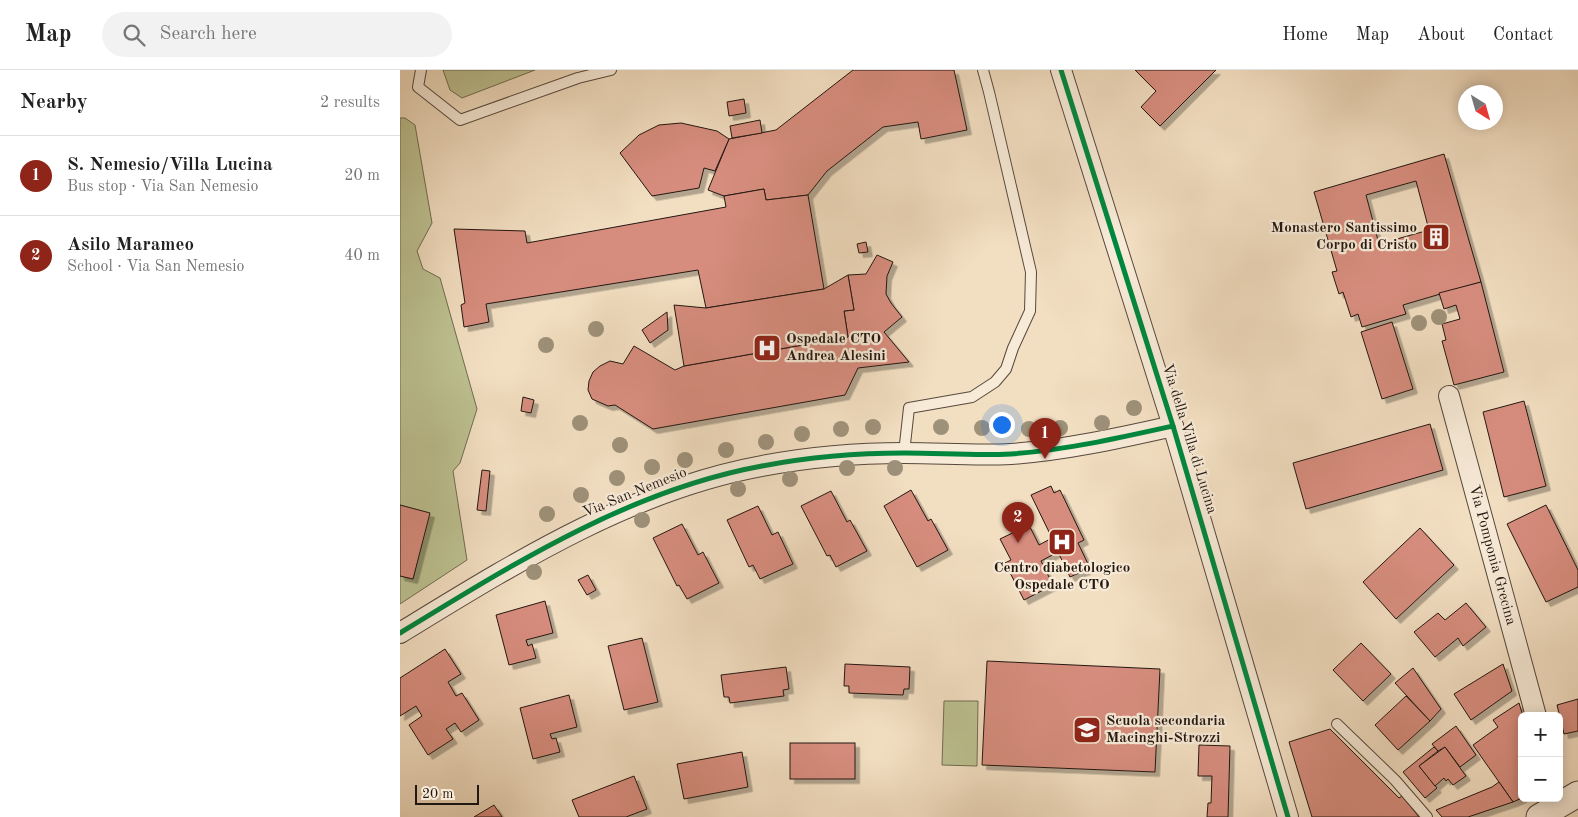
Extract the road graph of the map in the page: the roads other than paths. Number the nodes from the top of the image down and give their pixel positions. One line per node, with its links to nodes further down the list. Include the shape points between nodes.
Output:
1 (420, 70): 2 (lane, via 418,87 460,120 578,78)
2 (611, 70)
3 (982, 70): 7 (lane, via 990,92 1031,272 1030,311 1006,369 995,382 972,396 909,408)
4 (1061, 70): 6 (street, Via della Villa di Lucina)
5 (1449, 396): 9 (street, Via Pomponia Grecina)
6 (1173, 426): 7 (street, Via San Nemesio, via 1100,443 1019,453); 12 (street, Via della Villa di Lucina)
7 (904, 453): 8 (street, Via San Nemesio, via 764,465 705,479 665,493 579,529 480,583)
8 (400, 633)
9 (1535, 712)
10 (1337, 724): 13 (lane, via 1395,780)
11 (1570, 806): 14 (street)
12 (1288, 817)
13 (1426, 817)
14 (1540, 817)

